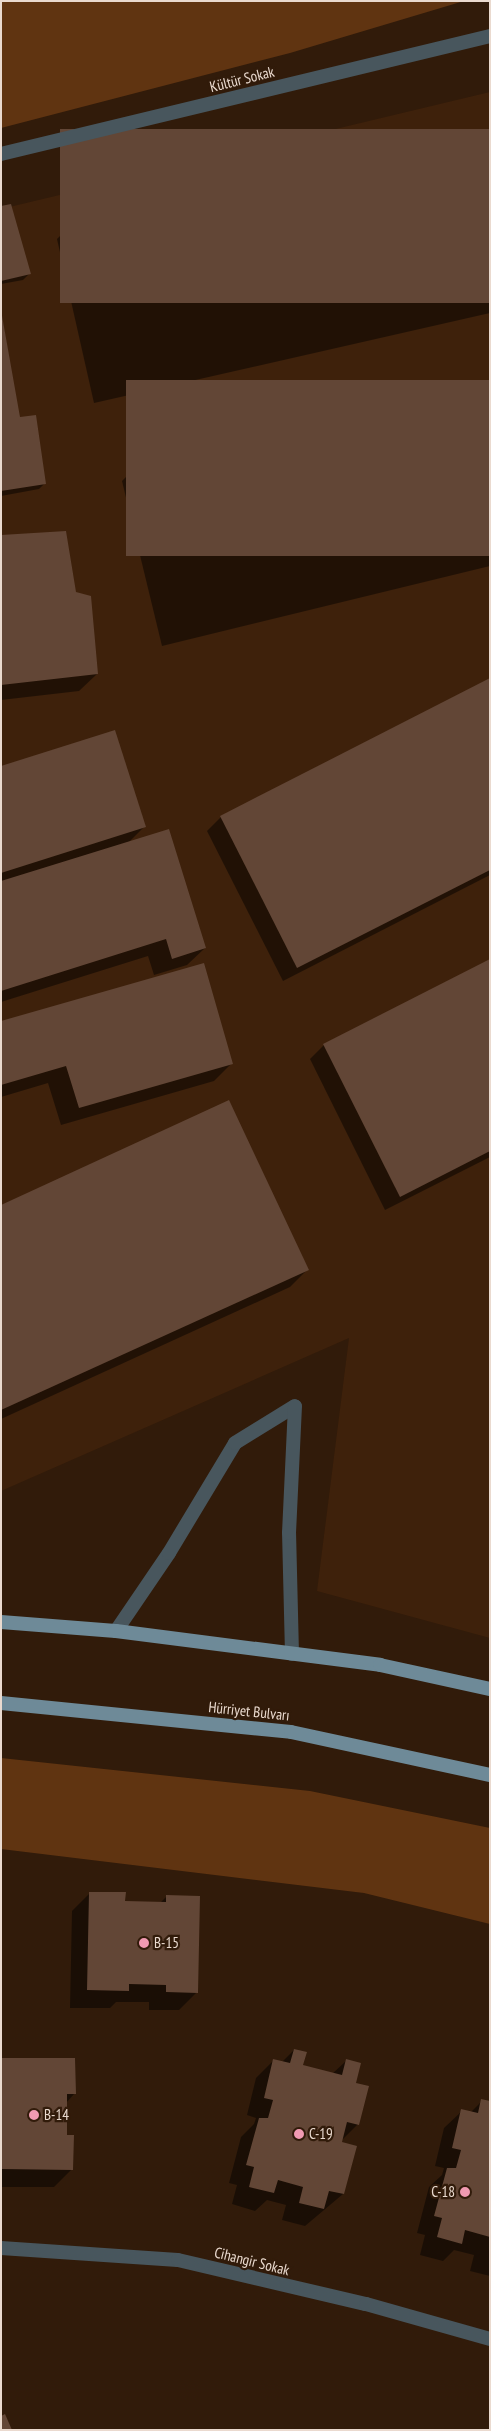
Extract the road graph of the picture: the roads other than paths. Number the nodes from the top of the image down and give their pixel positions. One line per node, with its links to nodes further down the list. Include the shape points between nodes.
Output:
1 (490, 36): 2 (street, Kültür Sokak)
2 (1, 154)
3 (1, 1622): 4 (main road)
4 (116, 1631): 5 (main road); 5 (street, via 169,1553 235,1443 295,1406 289,1533)
5 (292, 1654): 6 (main road, via 380,1665)
6 (490, 1689)
7 (1, 1703): 8 (main road, Hürriyet Bulvarı, via 291,1732)
8 (490, 1775)
9 (1, 2248): 10 (street, Cihangir Sokak, via 178,2260 366,2304)
10 (490, 2339)

